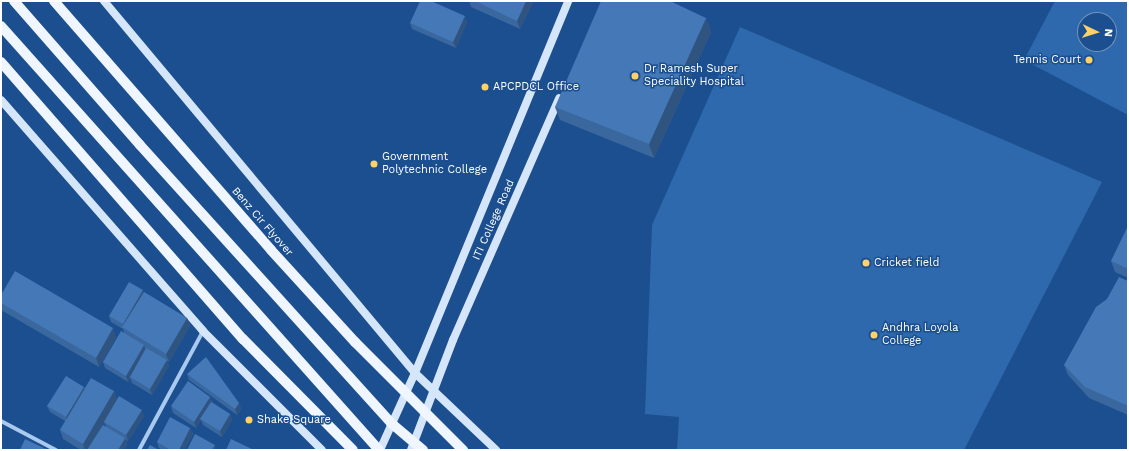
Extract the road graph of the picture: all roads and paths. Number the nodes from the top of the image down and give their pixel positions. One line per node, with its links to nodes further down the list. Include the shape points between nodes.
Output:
1 (14, 1): 13 (main road)
2 (54, 1): 21 (main road, Benz Cir Flyover, bridge, via 271,250 355,342)
3 (104, 1): 10 (street)
4 (568, 1): 10 (street, ITI College Road)
5 (1, 26): 19 (main road)
6 (1, 62): 18 (main road, via 243,339)
7 (563, 91): 11 (street, ITI College Road, via 453,340)
8 (1, 100): 9 (street)
9 (203, 331): 16 (street); 17 (street)
10 (415, 373): 11 (street); 13 (street, ITI College Road)
11 (434, 391): 14 (street, ITI College Road); 22 (street)
12 (1, 421): 15 (street)
13 (391, 423): 14 (main road); 19 (street, ITI College Road)
14 (413, 446): 20 (main road)
15 (56, 450)
16 (139, 450)
17 (322, 450)
18 (353, 450)
19 (380, 450)
20 (424, 450)
21 (463, 450)
22 (496, 450)

